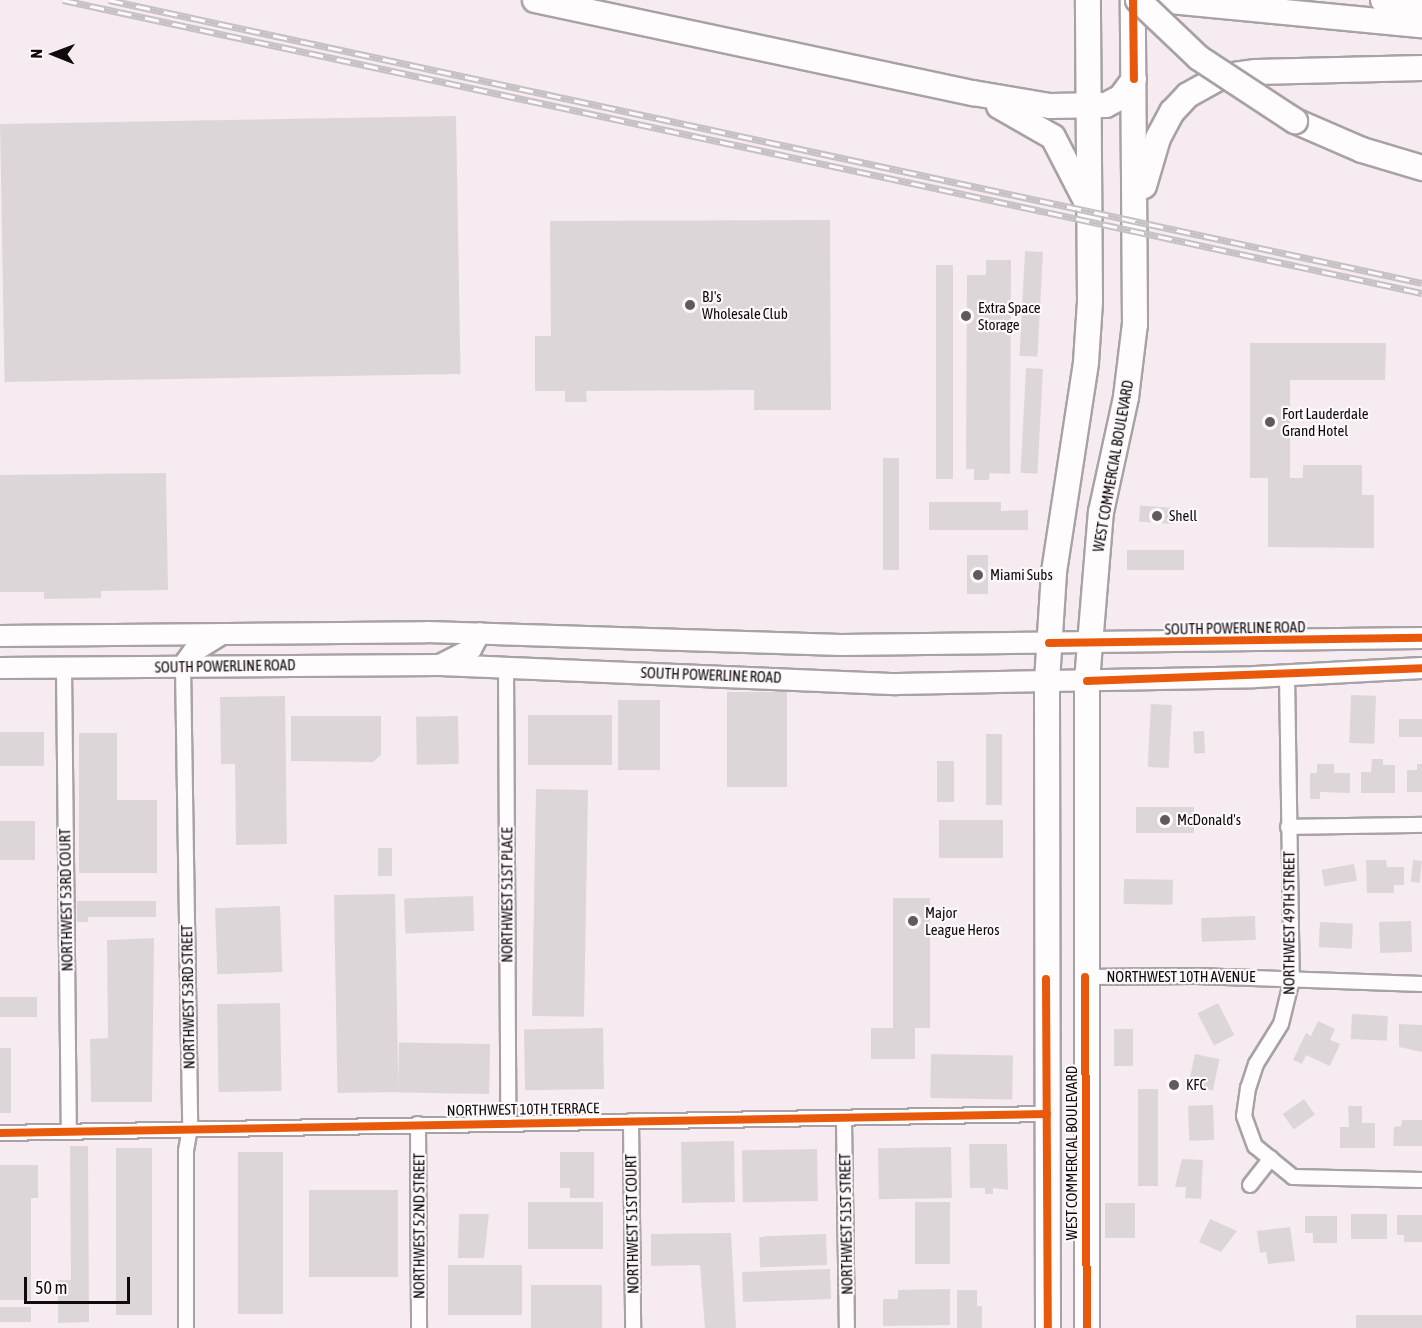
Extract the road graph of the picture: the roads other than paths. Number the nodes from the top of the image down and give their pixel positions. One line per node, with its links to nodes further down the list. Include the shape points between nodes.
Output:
1 (535, 0): 11 (highway)
2 (1088, 0): 12 (highway, WEST COMMERCIAL BOULEVARD)
3 (1136, 0): 10 (highway, WEST COMMERCIAL BOULEVARD); 13 (highway, bridge, via 1199,58 1295,120 1355,147)
4 (1160, 0): 5 (highway)
5 (1165, 0): 8 (highway)
6 (1383, 0): 7 (highway)
7 (1422, 4)
8 (1422, 25)
9 (1422, 68): 14 (highway, via 1256,72 1212,80 1188,95 1167,120)
10 (1134, 79): 12 (highway, via 1114,102); 14 (highway, WEST COMMERCIAL BOULEVARD)
11 (973, 93): 12 (highway); 15 (highway, via 1027,119 1053,137)
12 (1090, 108): 15 (highway, WEST COMMERCIAL BOULEVARD)
13 (1422, 168)
14 (1136, 211): 22 (highway, WEST COMMERCIAL BOULEVARD, via 1133,347 1101,512)
15 (1091, 212): 21 (highway, WEST COMMERCIAL BOULEVARD, via 1086,362 1062,514)
16 (224, 633): 17 (main road, SOUTH POWERLINE ROAD); 18 (main road, SOUTH POWERLINE ROAD); 24 (main road, via 193,652)
17 (480, 633): 19 (main road, SOUTH POWERLINE ROAD); 23 (main road, via 471,648)
18 (0, 636)
19 (536, 636): 21 (main road, SOUTH POWERLINE ROAD, via 841,645); 26 (main road, via 513,654)
20 (1422, 638): 22 (main road, SOUTH POWERLINE ROAD)
21 (1049, 643): 22 (main road, SOUTH POWERLINE ROAD); 30 (highway, WEST COMMERCIAL BOULEVARD)
22 (1089, 643): 31 (highway, WEST COMMERCIAL BOULEVARD)
23 (440, 665): 24 (main road, SOUTH POWERLINE ROAD); 26 (main road, SOUTH POWERLINE ROAD)
24 (183, 666): 25 (main road, SOUTH POWERLINE ROAD); 42 (street, NORTHWEST 53RD STREET)
25 (64, 668): 28 (main road, SOUTH POWERLINE ROAD); 43 (street, NORTHWEST 53RD COURT)
26 (506, 668): 30 (main road, SOUTH POWERLINE ROAD, via 897,684); 40 (street, NORTHWEST 51ST PLACE)
27 (1422, 668): 29 (main road, SOUTH POWERLINE ROAD)
28 (0, 669)
29 (1287, 675): 31 (main road, SOUTH POWERLINE ROAD); 33 (street, NORTHWEST 49TH STREET)
30 (1047, 681): 31 (main road, SOUTH POWERLINE ROAD); 37 (highway, WEST COMMERCIAL BOULEVARD)
31 (1086, 681): 34 (highway, WEST COMMERCIAL BOULEVARD)
32 (1422, 825): 33 (street)
33 (1288, 827): 35 (street, NORTHWEST 49TH STREET)
34 (1085, 977): 35 (street, NORTHWEST 10TH AVENUE); 55 (highway, WEST COMMERCIAL BOULEVARD)
35 (1292, 979): 36 (street, NORTHWEST 10TH AVENUE); 45 (street, NORTHWEST 49TH STREET, via 1281,1024 1256,1064 1245,1107 1244,1116 1256,1146)
36 (1422, 984)
37 (1047, 1114): 38 (street, NORTHWEST 10TH TERRACE); 48 (highway, WEST COMMERCIAL BOULEVARD)
38 (844, 1120): 39 (street, NORTHWEST 10TH TERRACE); 52 (street, NORTHWEST 51ST STREET)
39 (631, 1121): 40 (street, NORTHWEST 10TH TERRACE); 51 (street, NORTHWEST 51ST COURT)
40 (508, 1123): 41 (street, NORTHWEST 10TH TERRACE)
41 (418, 1124): 42 (street, NORTHWEST 10TH TERRACE); 50 (street, NORTHWEST 52ND STREET)
42 (190, 1128): 43 (street, NORTHWEST 10TH TERRACE); 49 (street, NORTHWEST 53RD STREET, via 186,1151)
43 (69, 1131): 44 (street, NORTHWEST 10TH TERRACE)
44 (0, 1133)
45 (1271, 1158): 46 (street, NORTHWEST 49TH STREET, via 1293,1177); 47 (street)
46 (1422, 1180)
47 (1250, 1185)
48 (1048, 1248): 53 (highway, WEST COMMERCIAL BOULEVARD); 54 (highway)
49 (186, 1328)
50 (419, 1328)
51 (633, 1328)
52 (847, 1328)
53 (1048, 1328)
54 (1059, 1328)
55 (1087, 1328)

